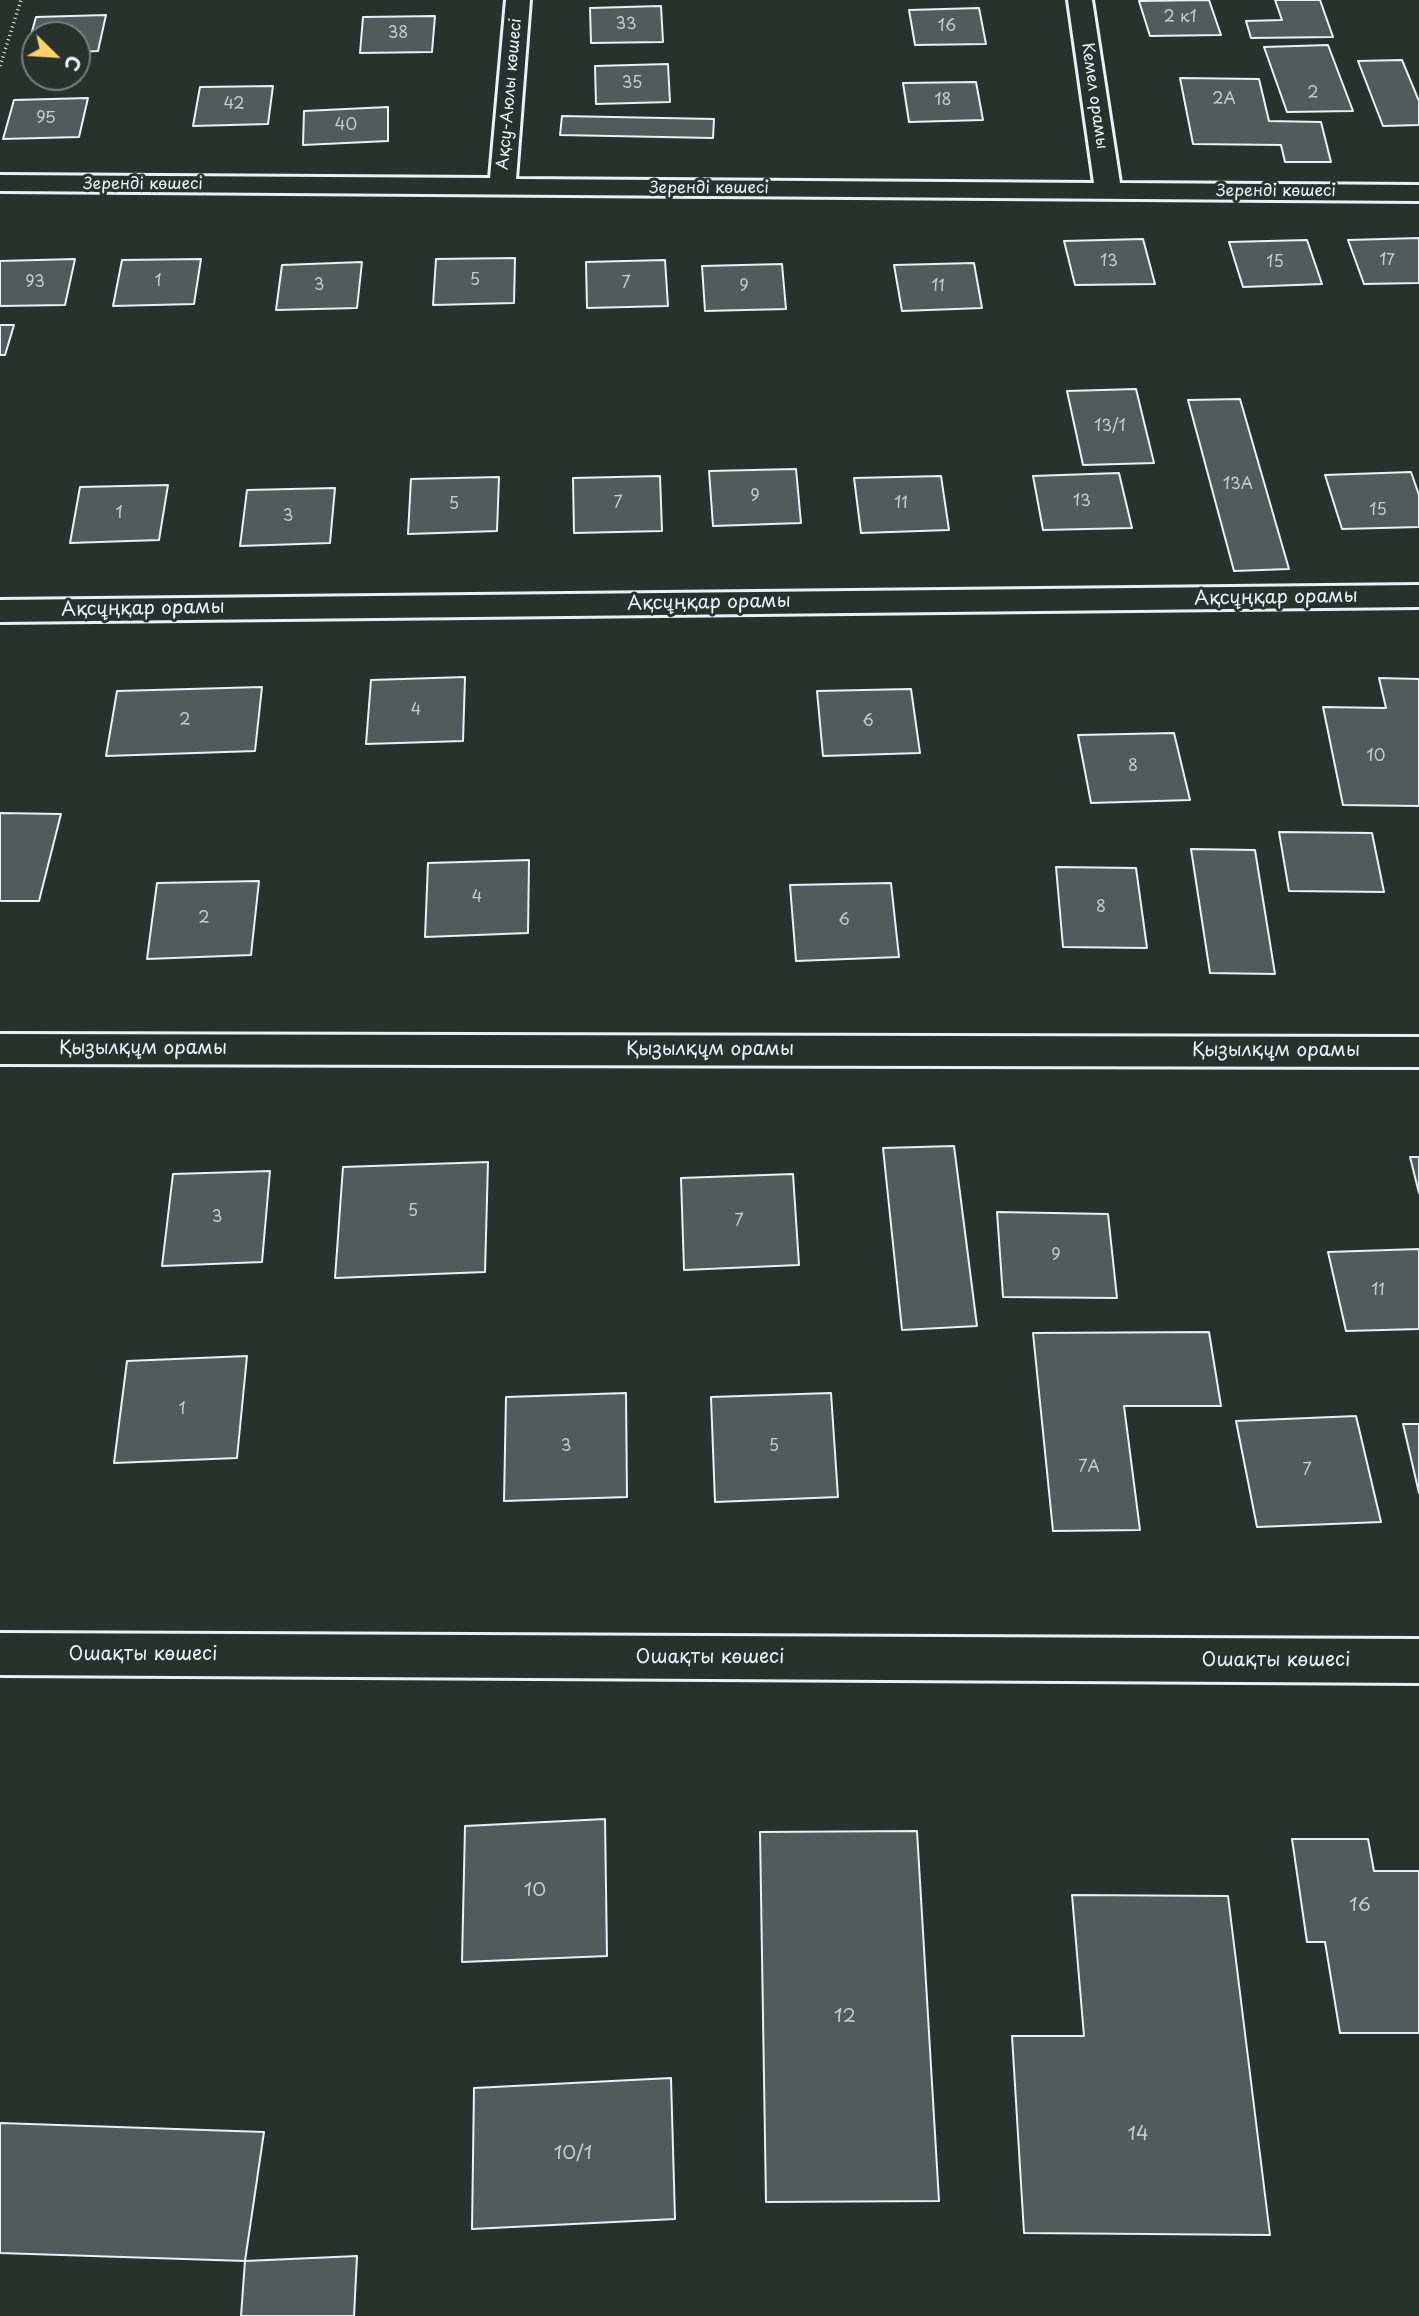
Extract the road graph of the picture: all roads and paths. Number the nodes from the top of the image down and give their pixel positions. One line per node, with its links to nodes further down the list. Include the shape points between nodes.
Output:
1 (21, 0): 4 (path)
2 (518, 0): 6 (street, Ақсу-Аюлы көшесі)
3 (1080, 0): 7 (street, Кемел орамы)
4 (0, 66)
5 (0, 183): 6 (street, Зеренді көшесі)
6 (502, 188): 7 (street, Зеренді көшесі)
7 (1108, 191): 8 (street, Зеренді көшесі)
8 (1419, 192)
9 (1419, 596): 10 (street, Ақсұңқар орамы)
10 (0, 611)
11 (0, 1049): 12 (street, Қызылқұм орамы)
12 (1419, 1052)
13 (0, 1654): 14 (street, Ошақты көшесі)
14 (1419, 1661)

